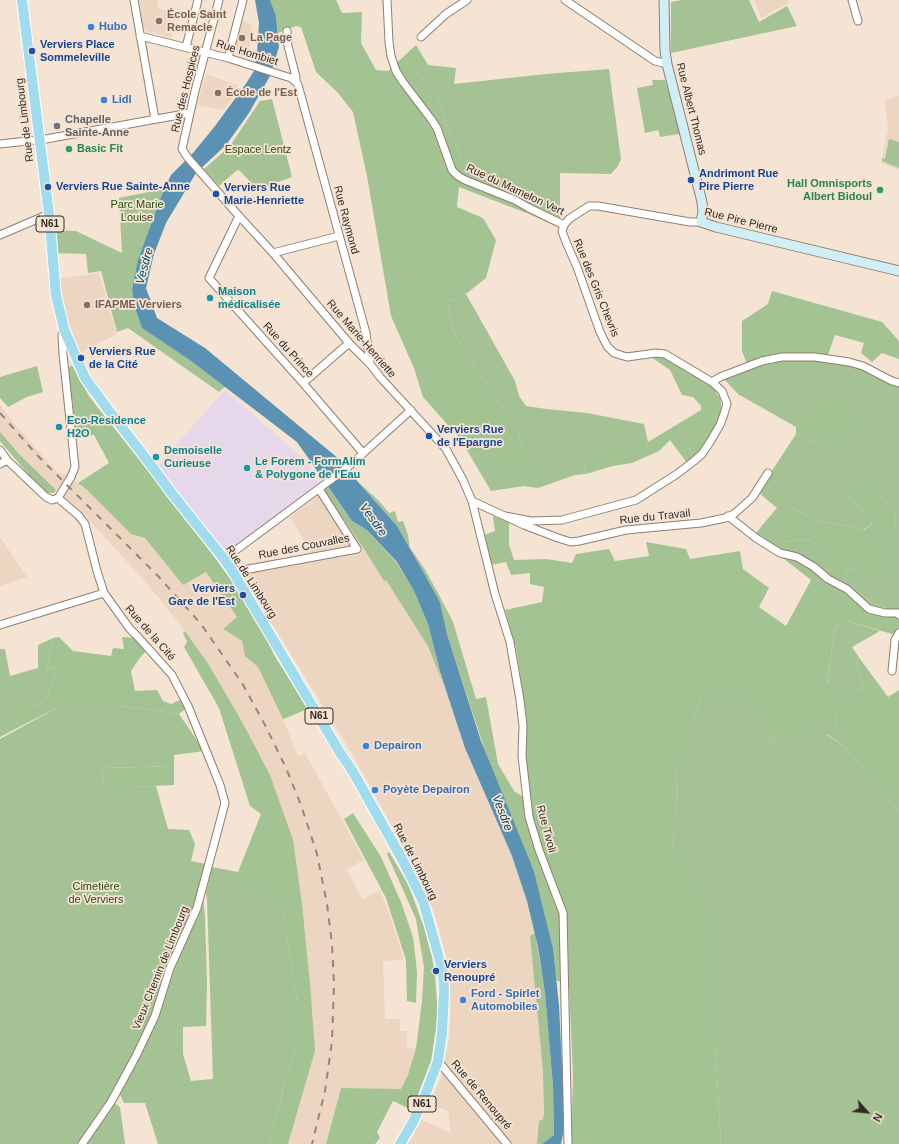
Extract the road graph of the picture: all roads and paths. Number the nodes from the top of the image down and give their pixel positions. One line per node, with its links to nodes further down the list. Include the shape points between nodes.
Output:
1 (22, 0): 22 (main road, Rue de Limbourg / N61)
2 (134, 0): 13 (street)
3 (198, 0): 15 (street)
4 (219, 0): 16 (street, Rue des Hospices)
5 (243, 0): 17 (street)
6 (387, 0): 28 (street, Rue du Mamelon Vert, via 389,42 396,71 431,119 452,170 465,180 515,200)
7 (467, 0): 14 (street, via 446,14)
8 (565, 0): 18 (street, via 655,61)
9 (664, 0): 18 (street, Rue Albert Thomas)
10 (852, 0): 11 (street)
11 (858, 21)
12 (287, 31): 19 (street, Rue Hombiet)
13 (140, 36): 15 (street, Rue Hombiet); 21 (street)
14 (421, 37)
15 (186, 47): 16 (street, Rue Hombiet)
16 (206, 52): 17 (street, Rue Hombiet); 20 (street, Rue des Hospices)
17 (228, 58): 19 (street, Rue Hombiet)
18 (667, 64): 27 (street, Rue Albert Thomas, via 702,202)
19 (296, 82): 30 (street, Rue Raymond)
20 (190, 113): 21 (street); 24 (street, Rue des Hospices, via 182,149)
21 (155, 119): 22 (street)
22 (39, 139): 23 (street); 25 (main road, Rue de Limbourg / N61)
23 (0, 144)
24 (188, 158): 26 (street, Rue Marie-Henriette)
25 (49, 214): 29 (street); 33 (main road, Rue de Limbourg / N61, via 56,295)
26 (239, 216): 31 (street, Rue Marie-Henriette); 37 (street, Rue du Prince, via 209,278)
27 (701, 222): 28 (street, Rue Pire Pierre, via 589,206 569,220); 32 (street, Rue Pire Pierre)
28 (563, 228): 36 (street, Rue des Gris Chevris, via 566,242 607,346 614,353 627,357 665,354)
29 (0, 235)
30 (339, 236): 31 (street); 35 (street, Rue Raymond, via 366,333)
31 (273, 253): 34 (street, Rue Marie-Henriette)
32 (899, 271)
33 (64, 329): 46 (street, via 63,354 75,467); 51 (main road, Rue de Limbourg / N61, via 85,378)
34 (349, 342): 35 (street, Rue Marie-Henriette); 37 (street)
35 (370, 364): 39 (street, Rue Marie-Henriette)
36 (712, 382): 38 (street, via 762,361 782,357 815,357 862,366); 48 (street, Rue des Gris Chevris, via 725,396 727,404 724,414 702,454 677,474 636,500 562,520 531,521)
37 (303, 383): 41 (street, Rue du Prince)
38 (899, 383)
39 (411, 410): 41 (street); 47 (street, Rue Marie-Henriette, via 446,449)
40 (0, 450): 42 (street, Rue de la Cité)
41 (363, 453): 45 (street)
42 (7, 460): 43 (street); 46 (street, Rue de la Cité, via 46,497 52,500)
43 (0, 464)
44 (768, 474): 49 (street, Rue du Travail, via 752,498)
45 (321, 488): 51 (street); 52 (street, Rue des Couvalles, via 358,549)
46 (58, 498): 53 (street, Rue de la Cité, via 85,524)
47 (472, 501): 48 (street); 50 (street, Rue Marie-Henriette)
48 (506, 516): 49 (street, Rue du Travail, via 571,542 626,530 701,523)
49 (728, 516): 54 (street, via 780,553 797,557 814,567 869,609)
50 (477, 522): 63 (street, Rue Tivoli, via 510,642 523,726 522,756 529,817 563,913)
51 (224, 559): 52 (main road, Rue de Limbourg / N61)
52 (233, 572): 59 (main road, Rue de Limbourg / N61, via 353,772 423,901 443,972 444,1013)
53 (104, 593): 55 (street); 58 (street, Rue de la Cité, via 130,629 172,675 188,706)
54 (899, 615)
55 (0, 625)
56 (899, 633): 57 (street, via 895,640)
57 (892, 672)
58 (221, 788): 60 (street, Vieux Chemin de Limbourg, via 225,803 196,908 170,968 155,1016 111,1102)
59 (438, 1061): 61 (main road, Rue de Limbourg / N61, via 422,1103); 62 (street, Rue de Renoupré)
60 (82, 1144)
61 (400, 1144)
62 (507, 1144)
63 (568, 1144)

